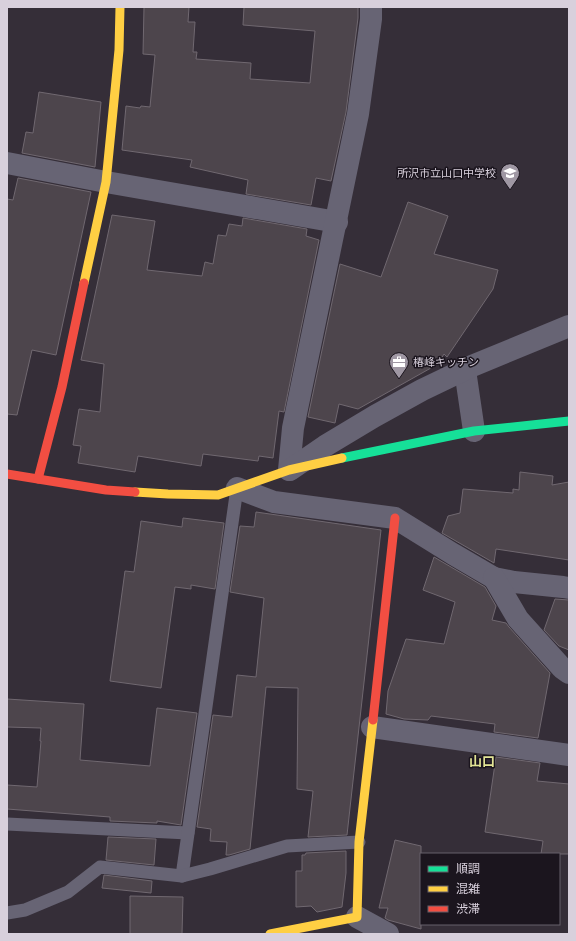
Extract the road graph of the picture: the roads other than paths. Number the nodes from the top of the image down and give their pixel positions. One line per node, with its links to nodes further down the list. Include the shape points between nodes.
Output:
1 (120, 7): 4 (street, via 119,50)
2 (371, 7): 5 (street, via 358,114)
3 (7, 163): 4 (street)
4 (106, 182): 5 (street); 12 (street, via 62,387)
5 (336, 222): 10 (street, via 293,428)
6 (569, 326): 7 (street)
7 (465, 370): 9 (street); 10 (street, via 375,416)
8 (569, 421): 9 (street)
9 (474, 431): 10 (street)
10 (289, 470): 13 (street)
11 (7, 474): 12 (street)
12 (38, 479): 13 (street, via 106,490 168,494 218,494)
13 (237, 488): 14 (street, via 274,502); 21 (lane)
14 (395, 518): 15 (street); 18 (street)
15 (494, 578): 16 (street); 17 (street, via 518,619)
16 (569, 588)
17 (569, 674)
18 (372, 727): 19 (street); 22 (street)
19 (569, 755)
20 (7, 824): 21 (lane)
21 (188, 832): 23 (lane)
22 (359, 842): 23 (lane, via 288,846); 25 (street)
23 (182, 876): 24 (lane, via 100,867 68,892 26,910)
24 (7, 913)
25 (357, 917): 26 (street); 27 (street)
26 (270, 934)
27 (388, 934)

